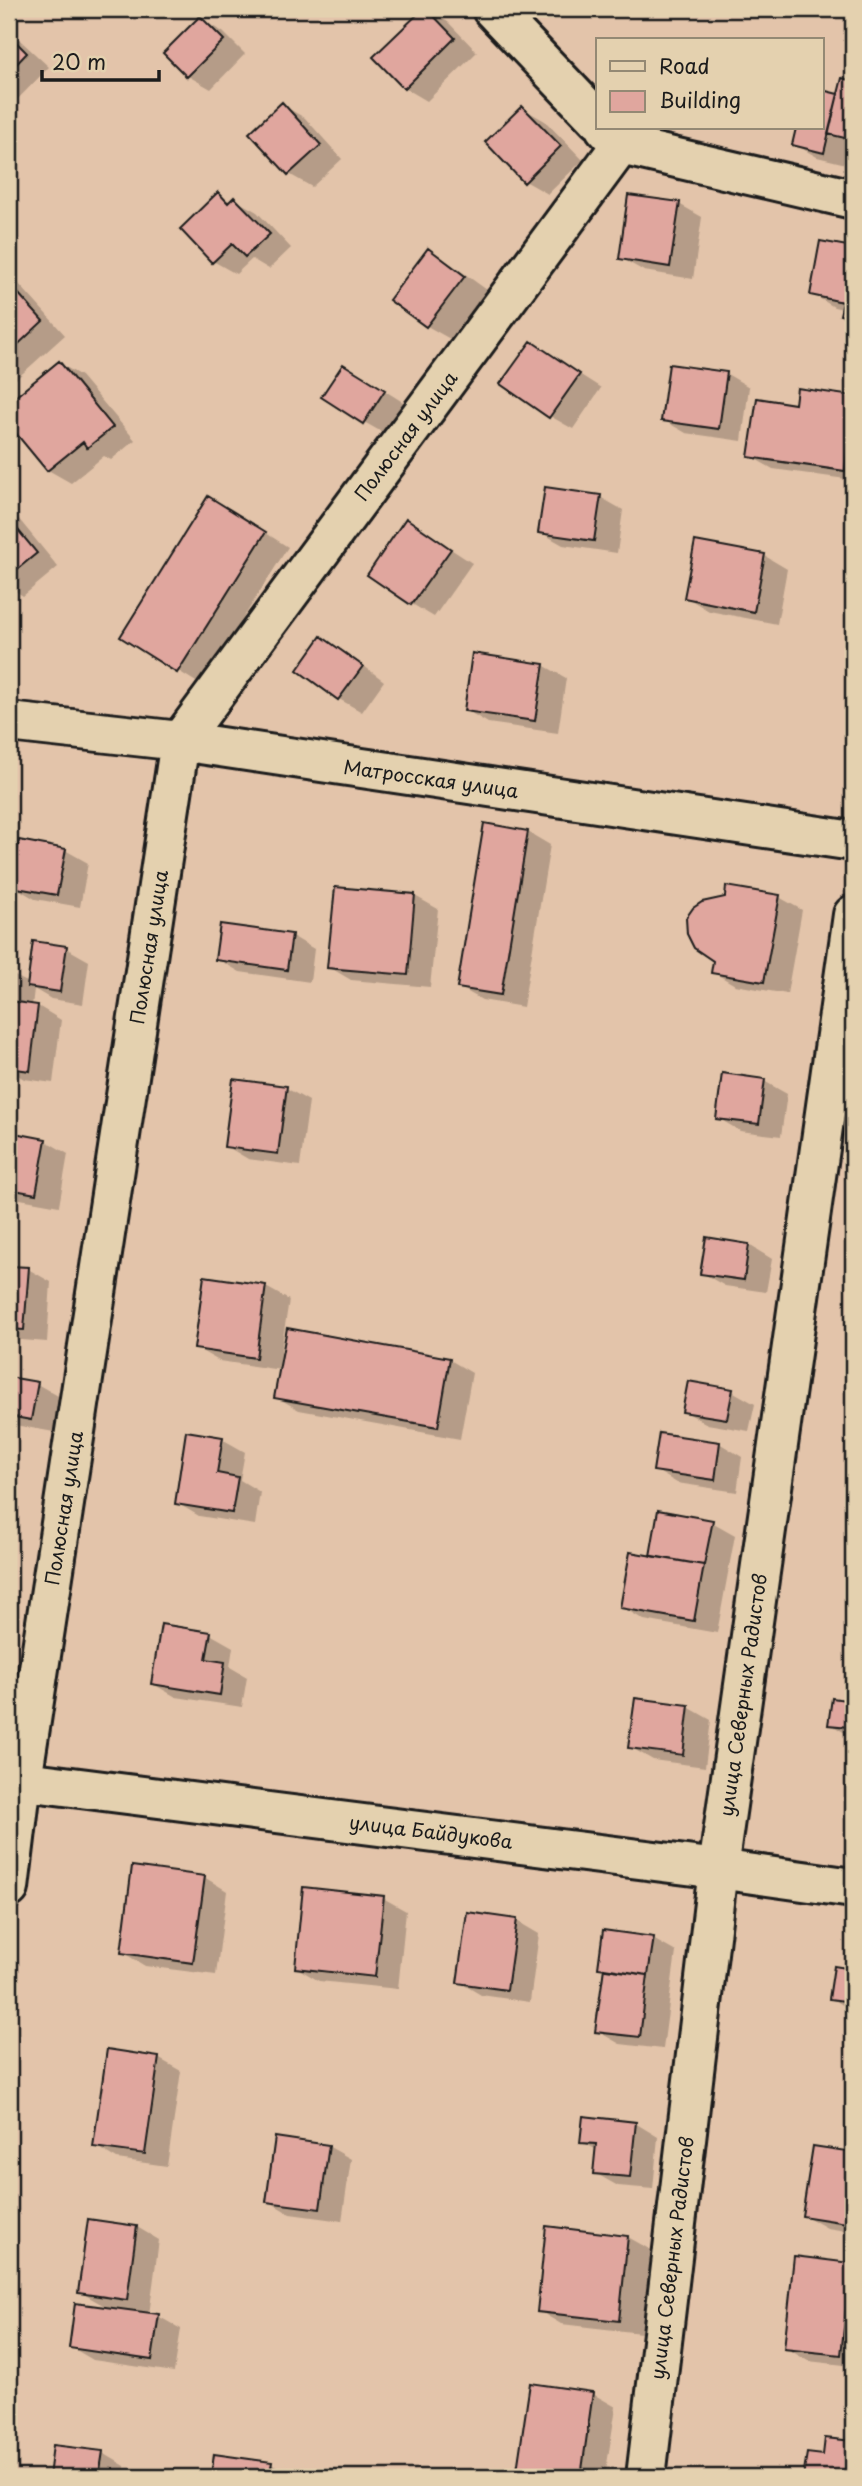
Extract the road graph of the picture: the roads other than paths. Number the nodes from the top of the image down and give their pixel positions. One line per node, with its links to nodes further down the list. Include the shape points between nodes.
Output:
1 (492, 9): 2 (street)
2 (596, 118)
3 (608, 131): 4 (street); 6 (street, Полюсная улица)
4 (853, 199)
5 (9, 722): 6 (street, Матросская улица)
6 (180, 741): 7 (street, Матросская улица); 9 (street, Полюсная улица)
7 (853, 841)
8 (853, 915): 10 (street, улица Северных Радистов)
9 (15, 1779): 10 (street, улица Байдукова); 11 (street, Полюсная улица)
10 (718, 1868): 12 (street, улица Байдукова); 13 (street, улица Северных Радистов)
11 (9, 1888)
12 (853, 1888)
13 (646, 2477)

